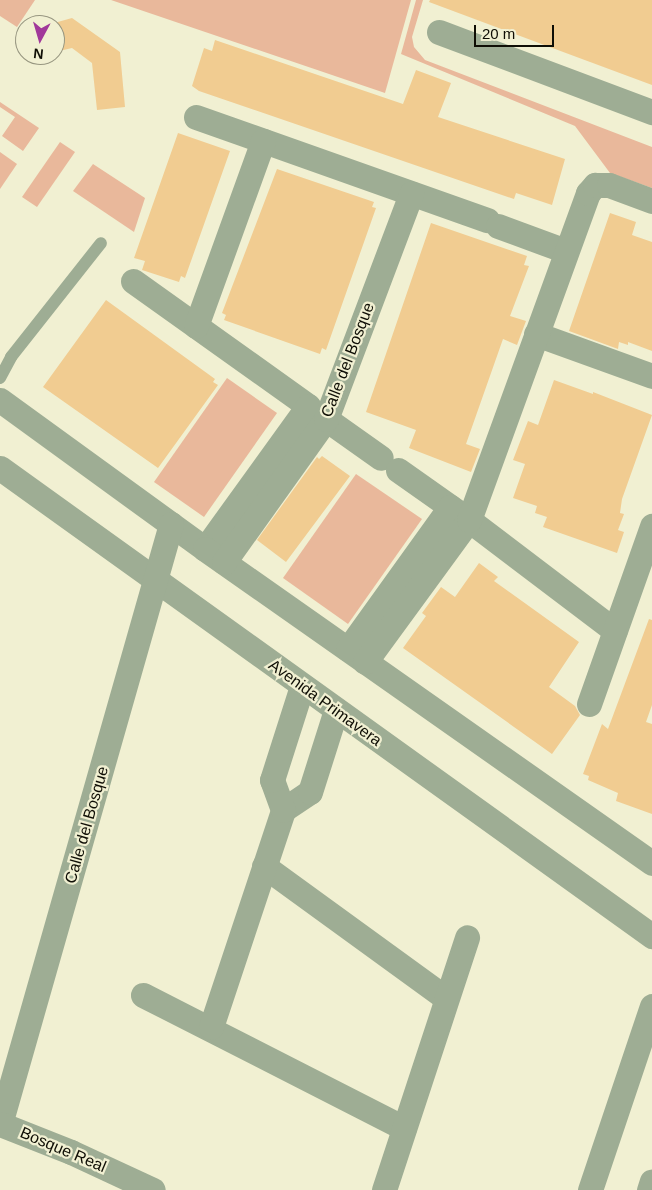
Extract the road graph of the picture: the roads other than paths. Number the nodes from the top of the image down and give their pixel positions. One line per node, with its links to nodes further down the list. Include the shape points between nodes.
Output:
1 (439, 32): 2 (street)
2 (652, 112)
3 (196, 117): 4 (street)
4 (263, 141): 5 (street); 10 (street)
5 (411, 194): 8 (street); 15 (street, Calle del Bosque)
6 (652, 201): 8 (street, via 609,185 595,185 588,193)
7 (101, 244): 13 (lane, via 11,357)
8 (566, 251): 11 (street)
9 (133, 281): 10 (street)
10 (196, 326): 15 (street)
11 (536, 334): 12 (street); 17 (street)
12 (652, 376)
13 (0, 378)
14 (0, 400): 18 (street)
15 (317, 413): 17 (street); 20 (street, Calle del Bosque)
16 (0, 468): 21 (street, Avenida Primavera)
17 (460, 513): 22 (street); 23 (street)
18 (171, 524): 20 (street); 21 (street, Calle del Bosque)
19 (652, 526): 22 (street)
20 (215, 556): 23 (street)
21 (156, 582): 24 (street, Avenida Primavera); 36 (street, Calle del Bosque)
22 (615, 631): 25 (street)
23 (357, 655): 28 (street)
24 (302, 686): 26 (street, Avenida Primavera); 27 (street, via 272,780)
25 (588, 704)
26 (336, 710): 27 (street, via 310,792); 30 (street, Avenida Primavera)
27 (282, 810): 29 (street)
28 (652, 863)
29 (264, 866): 33 (street); 35 (street)
30 (652, 936)
31 (467, 937): 33 (street)
32 (143, 995): 35 (street)
33 (446, 998): 37 (street)
34 (652, 1006): 41 (street)
35 (211, 1027): 37 (street)
36 (0, 1124): 39 (street, Bosque Real)
37 (404, 1128): 40 (street)
38 (652, 1181): 42 (street)
39 (153, 1190)
40 (384, 1190)
41 (590, 1190)
42 (649, 1190)

